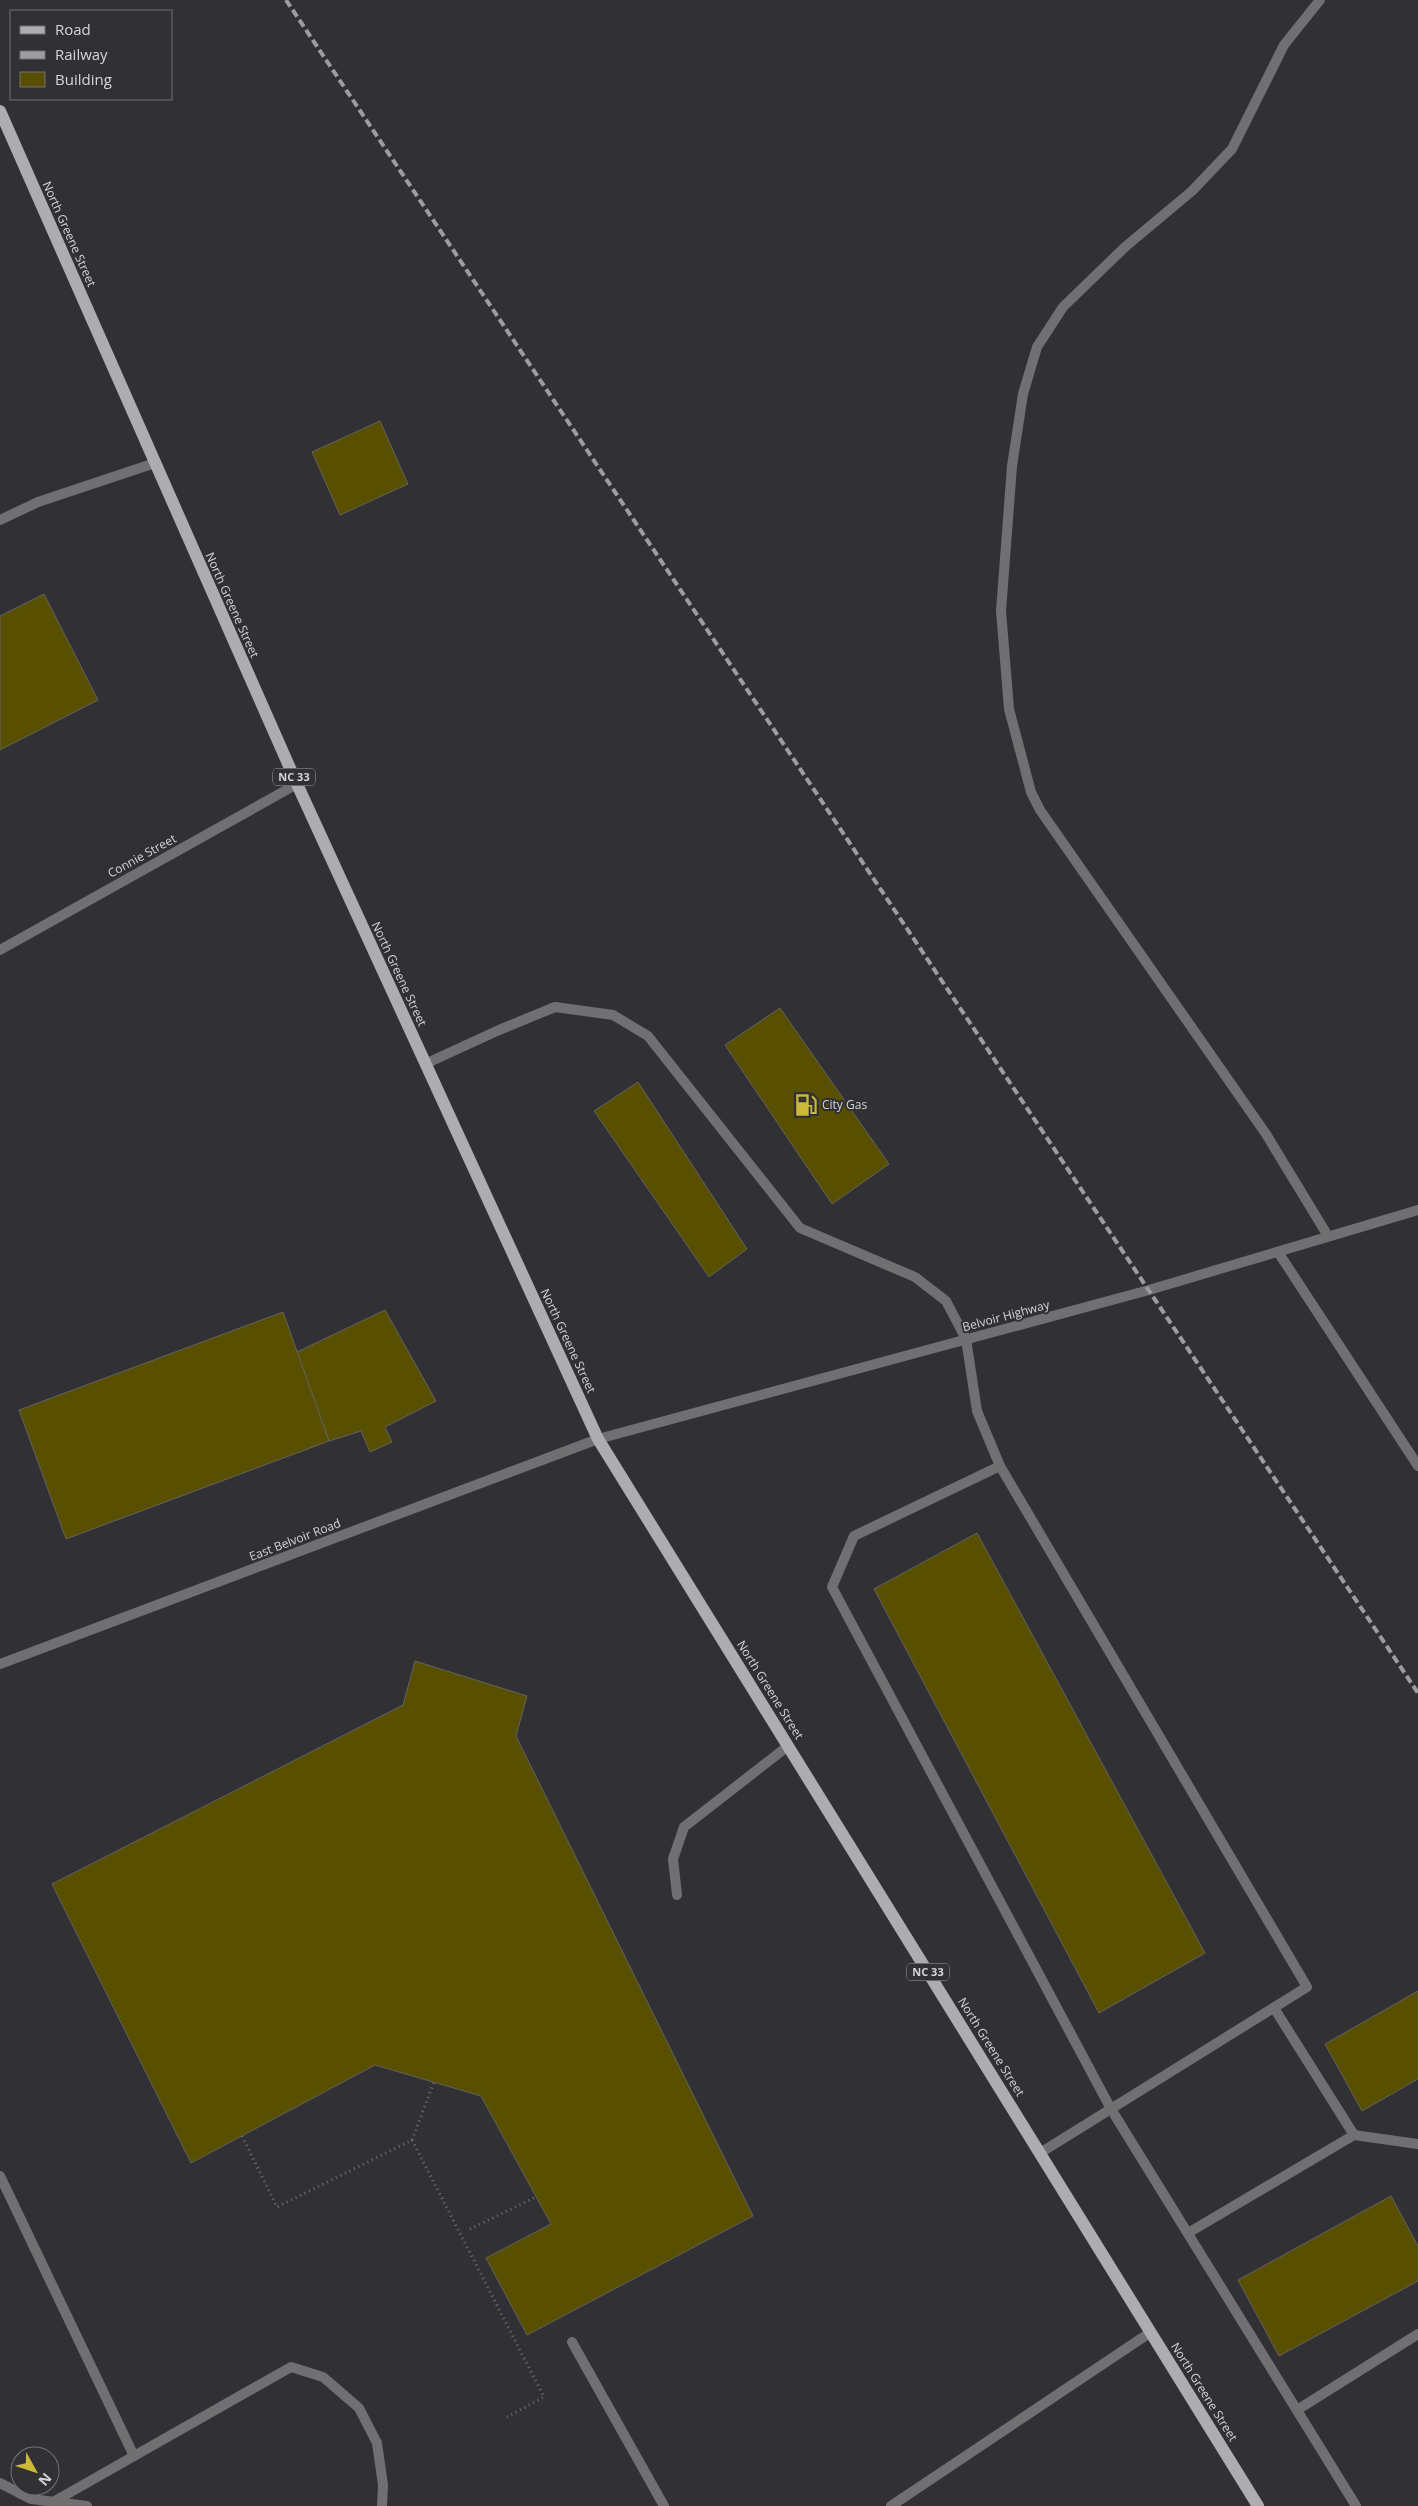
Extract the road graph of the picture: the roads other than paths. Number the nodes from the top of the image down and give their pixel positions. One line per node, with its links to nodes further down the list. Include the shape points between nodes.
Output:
1 (1320, 0): 9 (street, via 1284,45 1232,149 1192,191 1125,247 1063,307 1037,347 1023,394 1012,466 1001,611 1009,708 1031,792 1040,810 1266,1134)
2 (0, 111): 3 (main road, North Greene Street / NC 33)
3 (155, 463): 4 (street, via 38,502); 5 (main road, North Greene Street / NC 33)
4 (0, 520)
5 (297, 784): 6 (street, Connie Street); 7 (main road, North Greene Street / NC 33)
6 (0, 950)
7 (425, 1064): 11 (street, via 555,1007 613,1015 648,1036 800,1228 915,1277 946,1301); 12 (main road, North Greene Street / NC 33)
8 (1418, 1210): 9 (street, Belvoir Highway)
9 (1328, 1236): 10 (street, Belvoir Highway)
10 (1278, 1252): 11 (street, Belvoir Highway); 14 (street)
11 (966, 1339): 12 (street, Belvoir Highway); 13 (street, via 977,1412)
12 (598, 1439): 15 (street, East Belvoir Road); 16 (main road, North Greene Street / NC 33)
13 (1000, 1466): 18 (street, via 1307,1986); 19 (street, via 854,1536 832,1586)
14 (1418, 1466)
15 (0, 1664)
16 (788, 1746): 17 (street, via 684,1827 673,1860); 22 (main road, North Greene Street / NC 33)
17 (677, 1895)
18 (1274, 2008): 19 (street); 20 (street)
19 (1111, 2109): 22 (street); 24 (street)
20 (1354, 2134): 21 (street); 24 (street)
21 (1418, 2144)
22 (1040, 2153): 25 (main road, North Greene Street / NC 33)
23 (0, 2176): 29 (street)
24 (1188, 2232): 28 (street)
25 (1151, 2332): 35 (street); 36 (main road, North Greene Street / NC 33)
26 (1418, 2334): 28 (street)
27 (572, 2342): 34 (street)
28 (1297, 2410): 37 (street)
29 (134, 2456): 31 (street); 33 (street, via 291,2367 323,2377 358,2408 377,2444 383,2485)
30 (0, 2483): 31 (street, via 31,2499)
31 (54, 2502): 32 (street)
32 (87, 2506)
33 (382, 2506)
34 (664, 2506)
35 (891, 2506)
36 (1258, 2506)
37 (1356, 2506)

